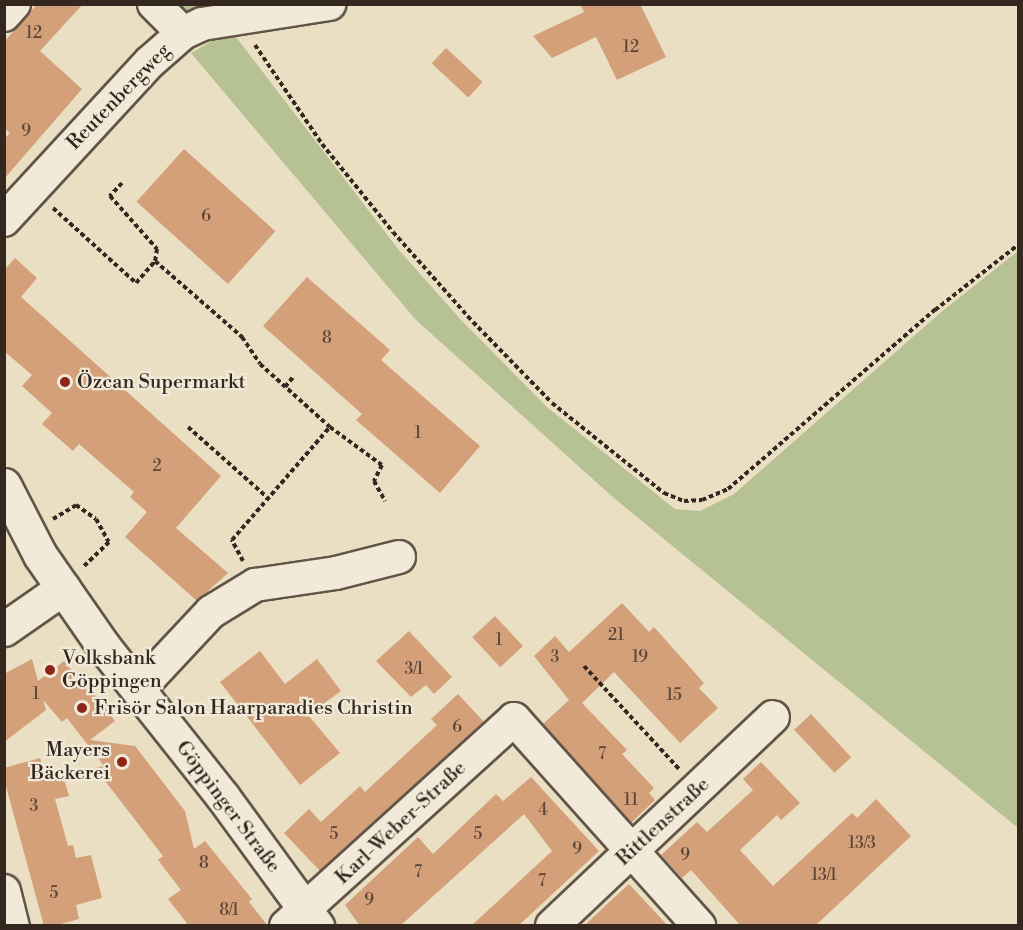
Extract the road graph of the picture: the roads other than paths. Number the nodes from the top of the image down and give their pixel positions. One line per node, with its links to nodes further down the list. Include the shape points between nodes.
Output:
1 (14, 4): 4 (street)
2 (154, 4): 5 (street)
3 (329, 4): 5 (street, Reutenbergweg, via 237,17 202,24)
4 (4, 15)
5 (183, 33): 6 (street, Reutenbergweg, via 150,62)
6 (4, 220)
7 (4, 485): 9 (street, Göppinger Straße)
8 (399, 557): 11 (street, via 336,573 255,585 211,612)
9 (63, 588): 10 (street); 11 (street, Göppinger Straße)
10 (4, 630)
11 (138, 690): 15 (street, Göppinger Straße, via 223,797)
12 (773, 717): 13 (street, Rittlenstraße)
13 (632, 851): 15 (street, Karl-Weber-Straße, via 514,719); 17 (street, Rittlenstraße); 18 (street)
14 (4, 891): 16 (street)
15 (303, 921)
16 (13, 926)
17 (552, 926)
18 (699, 926)

